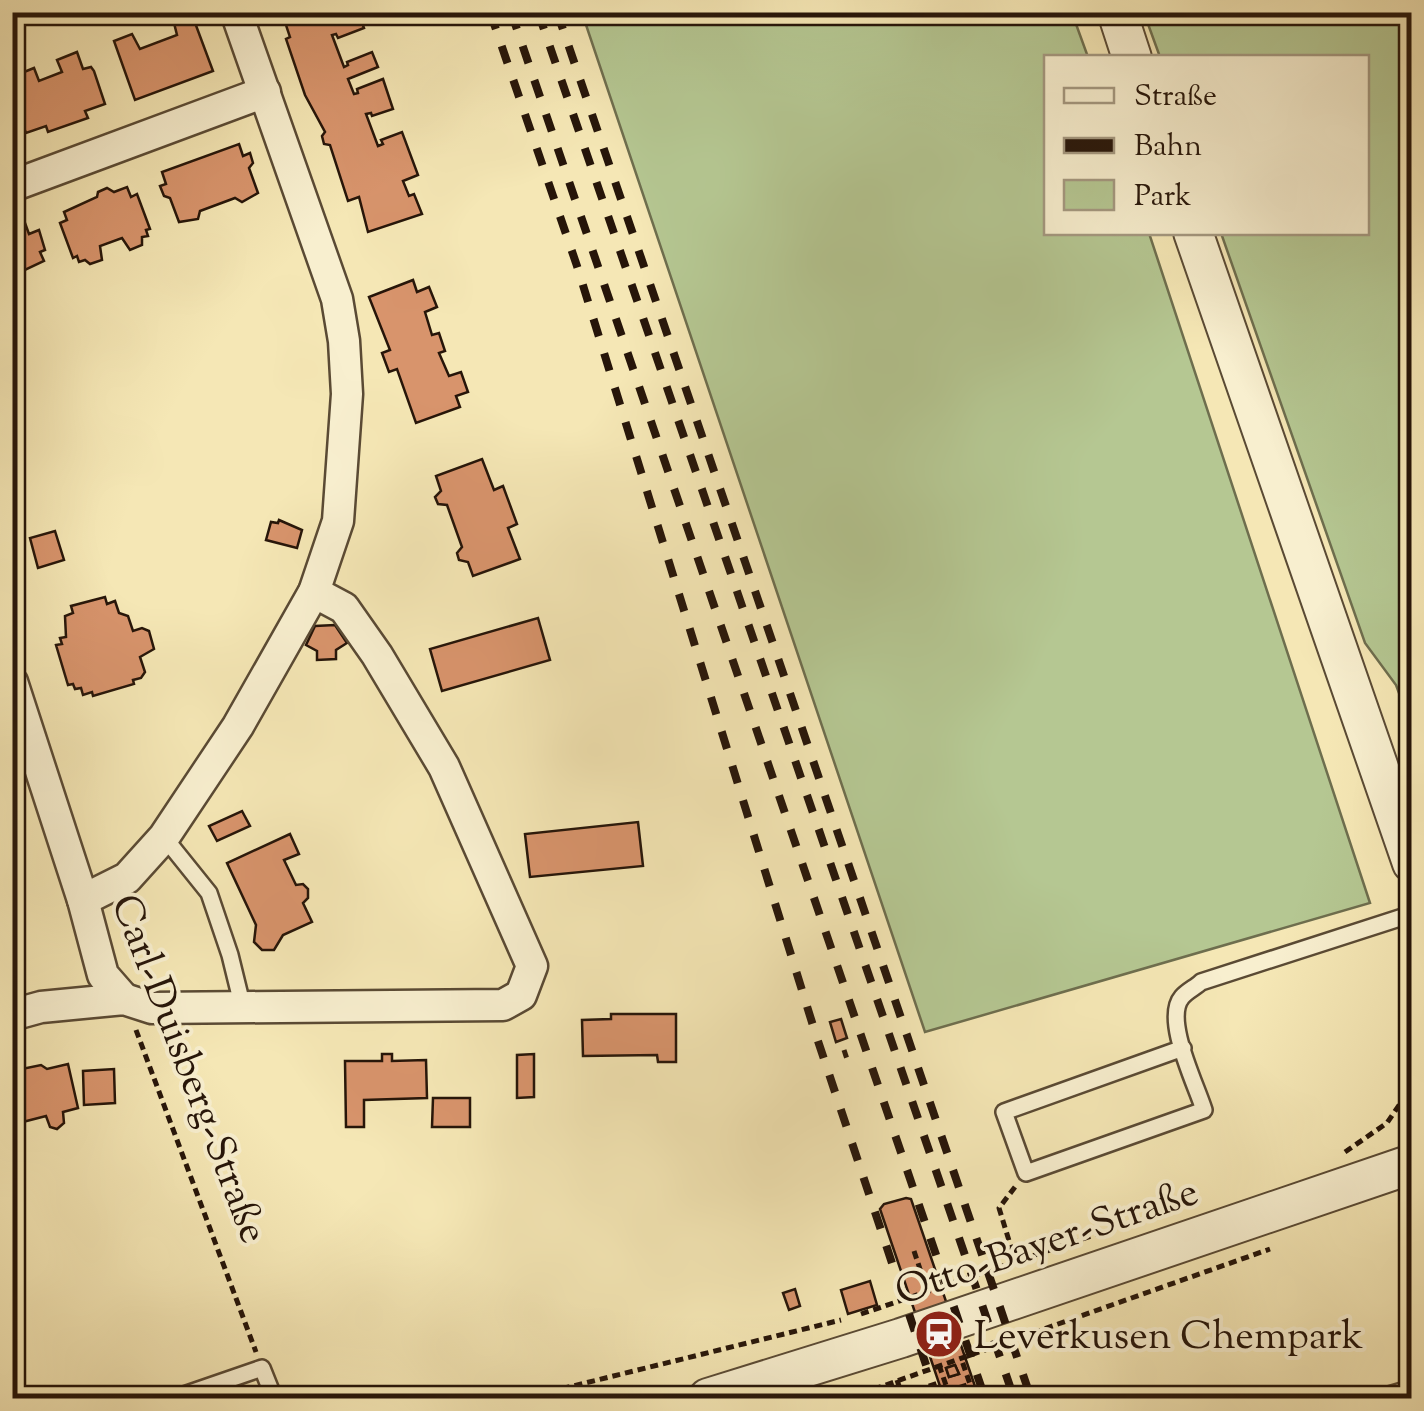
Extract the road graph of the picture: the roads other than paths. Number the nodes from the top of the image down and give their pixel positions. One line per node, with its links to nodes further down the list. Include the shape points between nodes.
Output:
1 (236, 12): 4 (street)
2 (1117, 12): 3 (street)
3 (1131, 55)
4 (265, 92): 5 (street); 7 (street, via 337,299 344,341 338,521)
5 (12, 186)
6 (1194, 235): 10 (street)
7 (314, 592): 9 (street, via 238,726); 14 (street, via 344,608 444,766 532,966 522,995 503,1005)
8 (12, 682): 11 (street, Carl-Duisberg-Straße)
9 (164, 837): 11 (street, via 128,878); 14 (lane, via 209,893)
10 (1412, 863)
11 (83, 900): 13 (street, Carl-Duisberg-Straße, via 103,974)
12 (1412, 914): 16 (lane, via 1202,982 1180,998 1174,1020)
13 (124, 999): 14 (street, via 152,1008); 15 (street)
14 (243, 1008)
15 (12, 1015)
16 (1183, 1048): 16 (lane, via 1204,1110 1026,1173 1004,1112)
17 (1412, 1164): 21 (street, Otto-Bayer-Straße)
18 (1412, 1388): 24 (lane)
19 (175, 1398): 20 (lane, via 262,1368)
20 (274, 1398)
21 (708, 1398)
22 (1338, 1398): 23 (lane)
23 (1362, 1398)
24 (1378, 1398)

